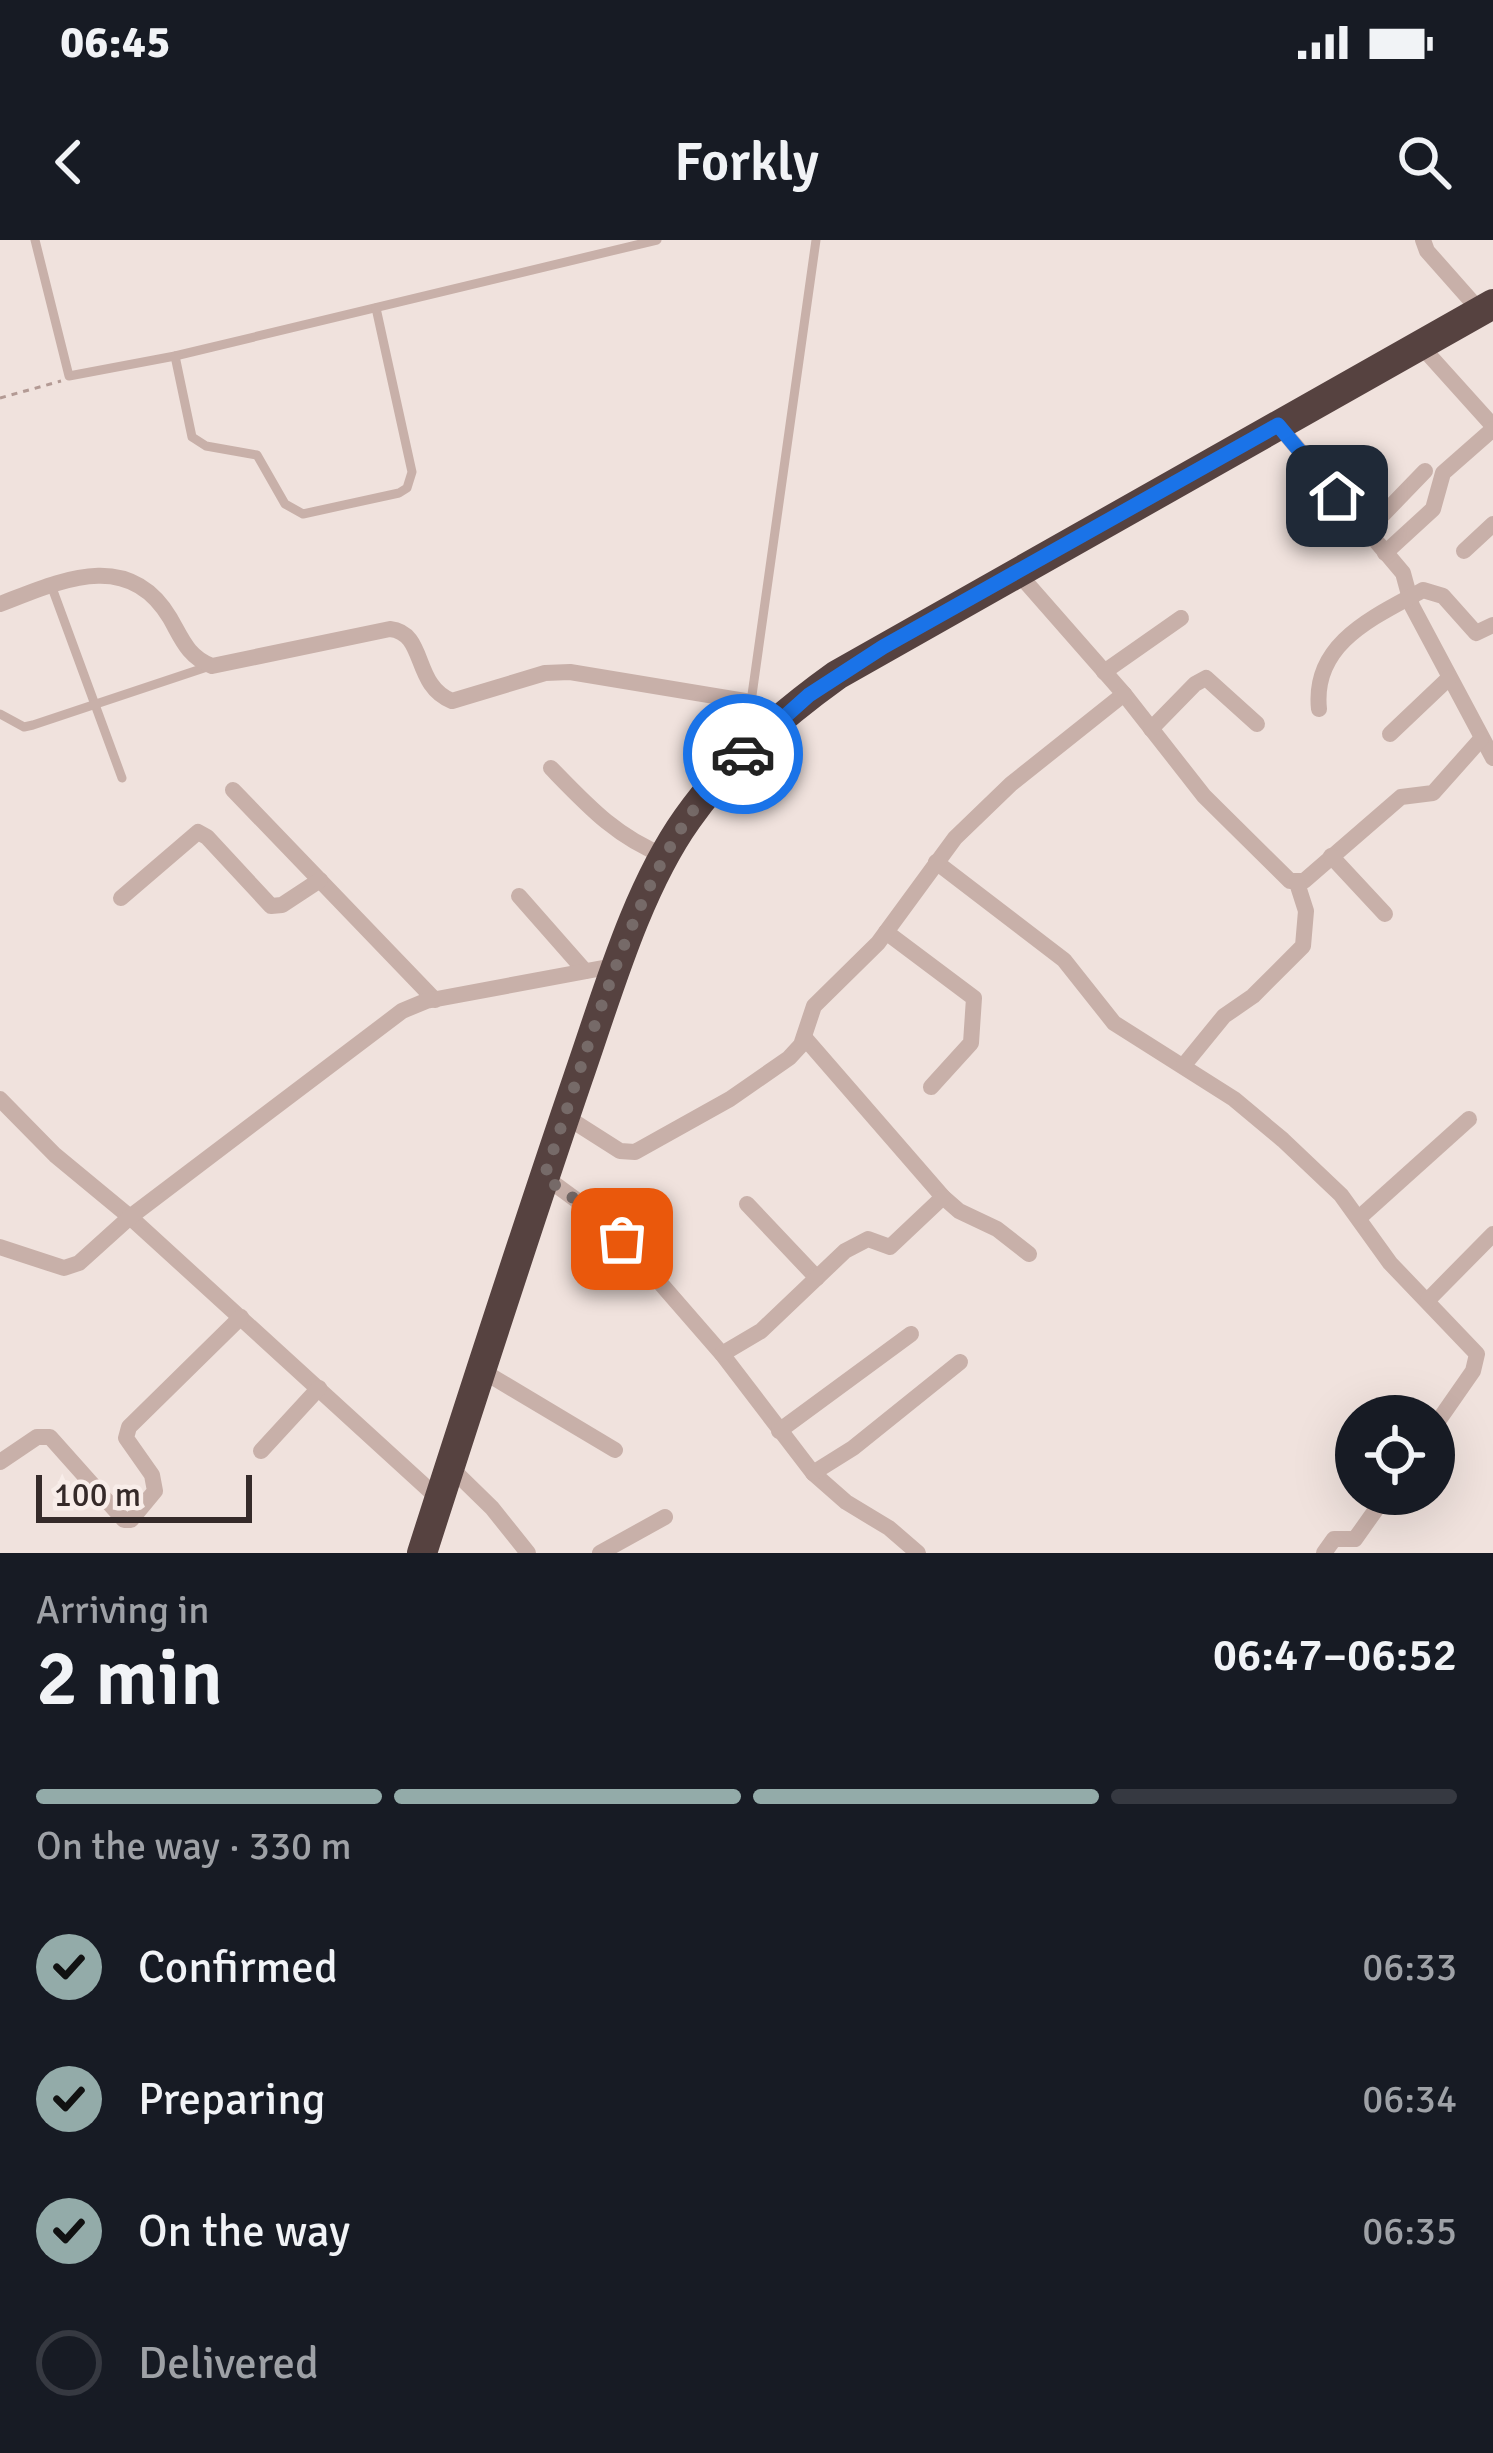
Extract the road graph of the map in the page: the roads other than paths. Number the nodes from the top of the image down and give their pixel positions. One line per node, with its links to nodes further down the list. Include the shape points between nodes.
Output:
1 (35, 240): 8 (lane, via 69,376)
2 (657, 240): 5 (lane)
3 (816, 240): 26 (lane)
4 (1423, 240): 6 (street)
5 (376, 308): 8 (lane); 8 (lane, via 412,472 399,493 304,514 290,509 256,455 192,437)
6 (1487, 308): 7 (highway)
7 (1421, 346): 9 (highway); 10 (street)
8 (175, 356)
9 (1278, 425): 13 (street); 16 (highway)
10 (1493, 427): 15 (street, via 1443,473 1433,509)
11 (1425, 471): 13 (street)
12 (1493, 524): 14 (street)
13 (1367, 531): 15 (street)
14 (1464, 551)
15 (1385, 553): 18 (street, via 1403,573)
16 (1017, 572): 23 (street); 34 (highway, via 837,675)
17 (50, 585): 19 (street); 22 (street, via 98,574 138,587 167,613 190,653); 27 (lane)
18 (1409, 598): 21 (street, via 1437,591 1469,629 1483,633); 24 (street); 28 (street, via 1335,648 1321,675)
19 (0, 604)
20 (1180, 618): 23 (street)
21 (1493, 625)
22 (212, 666): 26 (street, via 390,628 410,636 426,682 452,701 570,672); 27 (lane)
23 (1104, 672): 25 (street)
24 (1450, 678): 32 (street); 33 (street)
25 (1124, 694): 31 (street); 41 (street, via 1011,784)
26 (751, 702): 34 (street)
27 (95, 704): 29 (lane, via 24,727); 37 (lane)
28 (1319, 710)
29 (0, 714)
30 (1257, 724): 31 (street, via 1206,678)
31 (1151, 729): 43 (street, via 1204,796)
32 (1484, 732): 35 (street); 40 (street, via 1433,793 1401,797)
33 (1390, 734)
34 (760, 735): 39 (highway)
35 (1493, 758)
36 (551, 768): 39 (street, via 601,821)
37 (122, 778)
38 (232, 790): 42 (street)
39 (665, 856): 48 (highway)
40 (1331, 856): 43 (street); 46 (street)
41 (936, 862): 47 (street); 52 (street, via 1064,960 1114,1022)
42 (320, 880): 45 (street, via 271,906 194,832); 50 (street)
43 (1297, 883): 52 (street, via 1306,910 1303,946 1224,1016)
44 (519, 896): 49 (street)
45 (121, 898)
46 (1385, 914)
47 (886, 932): 51 (street, via 814,1006); 53 (street, via 974,998 971,1042)
48 (620, 964): 49 (street); 55 (highway)
49 (585, 971): 50 (street)
50 (435, 1000): 60 (street, via 384,1022)
51 (804, 1037): 55 (street, via 770,1072 634,1152); 58 (street)
52 (1184, 1065): 61 (street, via 1260,1119)
53 (932, 1087)
54 (0, 1100): 60 (street)
55 (565, 1116): 57 (highway)
56 (1468, 1119): 61 (street)
57 (544, 1177): 69 (street, via 605,1221); 71 (highway)
58 (944, 1197): 64 (street); 65 (street, via 890,1246 868,1239)
59 (747, 1204): 65 (street)
60 (130, 1217): 63 (street, via 71,1267); 67 (street)
61 (1360, 1217): 66 (street)
62 (1493, 1234): 66 (street)
63 (0, 1247)
64 (1030, 1254)
65 (817, 1278): 69 (street, via 770,1324)
66 (1428, 1300): 73 (street, via 1477,1354)
67 (241, 1317): 72 (street); 77 (street, via 130,1427 127,1438 154,1491 131,1520 50,1437)
68 (911, 1334): 74 (street)
69 (722, 1354): 74 (street)
70 (959, 1362): 79 (street)
71 (481, 1370): 75 (street); 78 (highway)
72 (319, 1388): 76 (street); 80 (street)
73 (1455, 1397)
74 (778, 1431): 79 (street)
75 (615, 1450)
76 (261, 1451)
77 (0, 1462)
78 (449, 1466): 80 (highway); 84 (street)
79 (813, 1473): 86 (street)
80 (439, 1499): 83 (highway)
81 (1372, 1515): 87 (street, via 1355,1539 1334,1539)
82 (665, 1517): 85 (street)
83 (422, 1553)
84 (528, 1553)
85 (600, 1553)
86 (918, 1553)
87 (1324, 1553)

